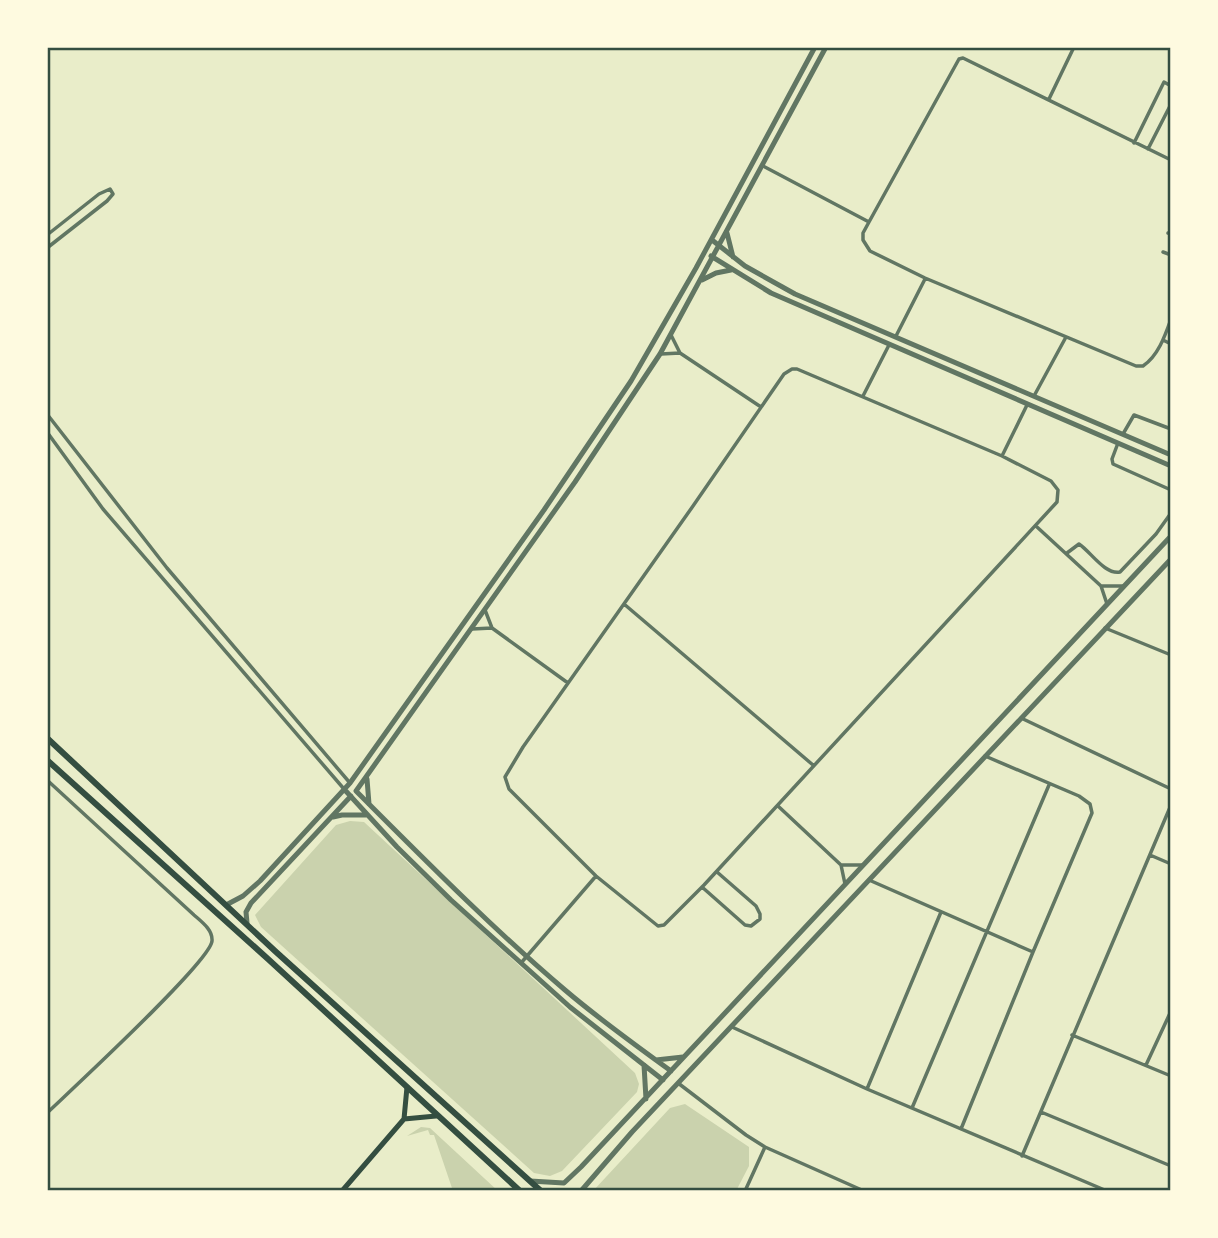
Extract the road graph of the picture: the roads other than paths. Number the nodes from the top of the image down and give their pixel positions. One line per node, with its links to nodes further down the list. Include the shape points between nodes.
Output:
1 (815, 47): 14 (street)
2 (826, 47): 10 (street)
3 (1074, 47): 5 (street)
4 (1171, 86): 7 (street, via 1164,82)
5 (1048, 99): 7 (street); 11 (street, via 959,59)
6 (1171, 104): 8 (street)
7 (1134, 143): 8 (street)
8 (1149, 149): 9 (street)
9 (1171, 160)
10 (763, 166): 11 (street); 12 (street)
11 (869, 222): 23 (street, via 863,233 865,247)
12 (727, 231): 15 (street); 21 (street)
13 (47, 235): 16 (street, via 110,189 113,194 107,201)
14 (712, 240): 15 (street); 17 (street)
15 (719, 246): 20 (street); 21 (street)
16 (47, 248)
17 (705, 252): 20 (street); 69 (street, via 631,381)
18 (1163, 252): 19 (street)
19 (1171, 255)
20 (713, 257): 22 (street); 24 (street)
21 (733, 257): 27 (street, via 795,294)
22 (731, 270): 24 (street); 31 (street, via 771,293)
23 (925, 278): 27 (street); 28 (street)
24 (700, 281): 26 (street)
25 (1171, 319): 29 (street)
26 (671, 335): 32 (street); 33 (street)
27 (896, 336): 34 (street)
28 (1066, 337): 29 (street, via 1136,366 1148,363); 34 (street)
29 (1163, 340): 30 (street)
30 (1171, 344)
31 (889, 345): 35 (street); 36 (street)
32 (680, 353): 33 (street); 37 (street)
33 (660, 354): 56 (street)
34 (1034, 396): 41 (street)
35 (862, 397): 37 (street, via 792,369); 44 (street)
36 (1027, 405): 42 (street); 44 (street)
37 (761, 407): 54 (street)
38 (47, 414): 69 (street, via 167,568)
39 (1171, 429): 41 (street, via 1137,414)
40 (47, 432): 71 (street, via 103,509)
41 (1123, 434): 43 (street)
42 (1118, 443): 45 (street); 46 (street, via 1113,464)
43 (1171, 455)
44 (1002, 456): 48 (street, via 1051,481 1058,490 1058,502)
45 (1171, 466)
46 (1171, 490)
47 (1171, 513): 50 (street, via 1121,572 1109,570 1079,544)
48 (1037, 527): 50 (street); 66 (street)
49 (1171, 536): 53 (street)
50 (1067, 553): 52 (street)
51 (1171, 559): 58 (street)
52 (1101, 586): 53 (street); 55 (street)
53 (1124, 586): 55 (street)
54 (624, 604): 61 (street); 66 (street)
55 (1107, 604): 74 (street)
56 (485, 610): 57 (street); 59 (street)
57 (492, 628): 59 (street); 61 (street)
58 (1105, 628): 60 (street); 62 (street)
59 (472, 629): 67 (street)
60 (1171, 655)
61 (568, 683): 87 (street, via 505,777 509,789)
62 (1021, 718): 64 (street); 72 (street)
63 (47, 738): 91 (highway)
64 (985, 756): 70 (street); 76 (street)
65 (47, 760): 98 (highway)
66 (813, 765): 79 (street)
67 (367, 777): 73 (street); 77 (street)
68 (47, 780): 116 (street, via 194,915 212,940 209,951 187,977)
69 (350, 783): 71 (street); 73 (street)
70 (1050, 784): 94 (street); 96 (street, via 1086,800 1092,813)
71 (344, 789): 75 (street); 91 (street, via 260,881)
72 (1171, 789)
73 (356, 791): 75 (street); 77 (street)
74 (929, 796): 76 (street); 85 (street)
75 (350, 797): 80 (street); 81 (street)
76 (941, 802): 88 (street)
77 (369, 804): 97 (street)
78 (1171, 805): 82 (street)
79 (778, 806): 84 (street); 86 (street)
80 (366, 815): 81 (street); 99 (street)
81 (333, 817): 93 (street, via 251,903)
82 (1149, 855): 83 (street); 102 (street)
83 (1171, 864)
84 (841, 865): 85 (street); 89 (street)
85 (864, 865): 89 (street)
86 (716, 872): 90 (street); 90 (street, via 756,906 760,919 746,925)
87 (596, 876): 90 (street, via 658,926); 97 (street)
88 (869, 880): 92 (street); 101 (street)
89 (845, 886): 103 (street)
90 (702, 887)
91 (226, 905): 93 (highway)
92 (941, 912): 94 (street); 112 (street)
93 (247, 923): 95 (highway)
94 (987, 931): 96 (street); 114 (street)
95 (275, 951): 98 (highway); 123 (highway)
96 (1033, 951): 119 (street)
97 (527, 956): 99 (street); 104 (street)
98 (268, 958): 111 (highway)
99 (521, 963): 105 (street)
100 (1171, 1011): 106 (street)
101 (732, 1027): 110 (street); 112 (street)
102 (1072, 1035): 106 (street); 115 (street)
103 (686, 1056): 104 (street); 107 (street)
104 (656, 1060): 107 (street)
105 (644, 1065): 109 (street); 113 (street)
106 (1146, 1065): 108 (street)
107 (671, 1072): 109 (street)
108 (1171, 1076)
109 (663, 1080): 113 (street)
110 (678, 1083): 120 (street); 129 (street)
111 (407, 1087): 117 (highway); 118 (main road)
112 (867, 1089): 114 (street)
113 (646, 1099): 124 (street)
114 (912, 1108): 119 (street)
115 (1041, 1112): 121 (street); 122 (street)
116 (47, 1113)
117 (436, 1116): 118 (main road); 126 (highway)
118 (404, 1119): 125 (main road)
119 (961, 1129): 121 (street)
120 (765, 1147): 130 (street); 131 (street)
121 (1022, 1156): 132 (street)
122 (1171, 1166)
123 (530, 1181): 124 (street); 127 (highway)
124 (564, 1183): 128 (street)
125 (342, 1191)
126 (520, 1191)
127 (541, 1191)
128 (564, 1191)
129 (581, 1191)
130 (745, 1191)
131 (864, 1191)
132 (1107, 1191)

